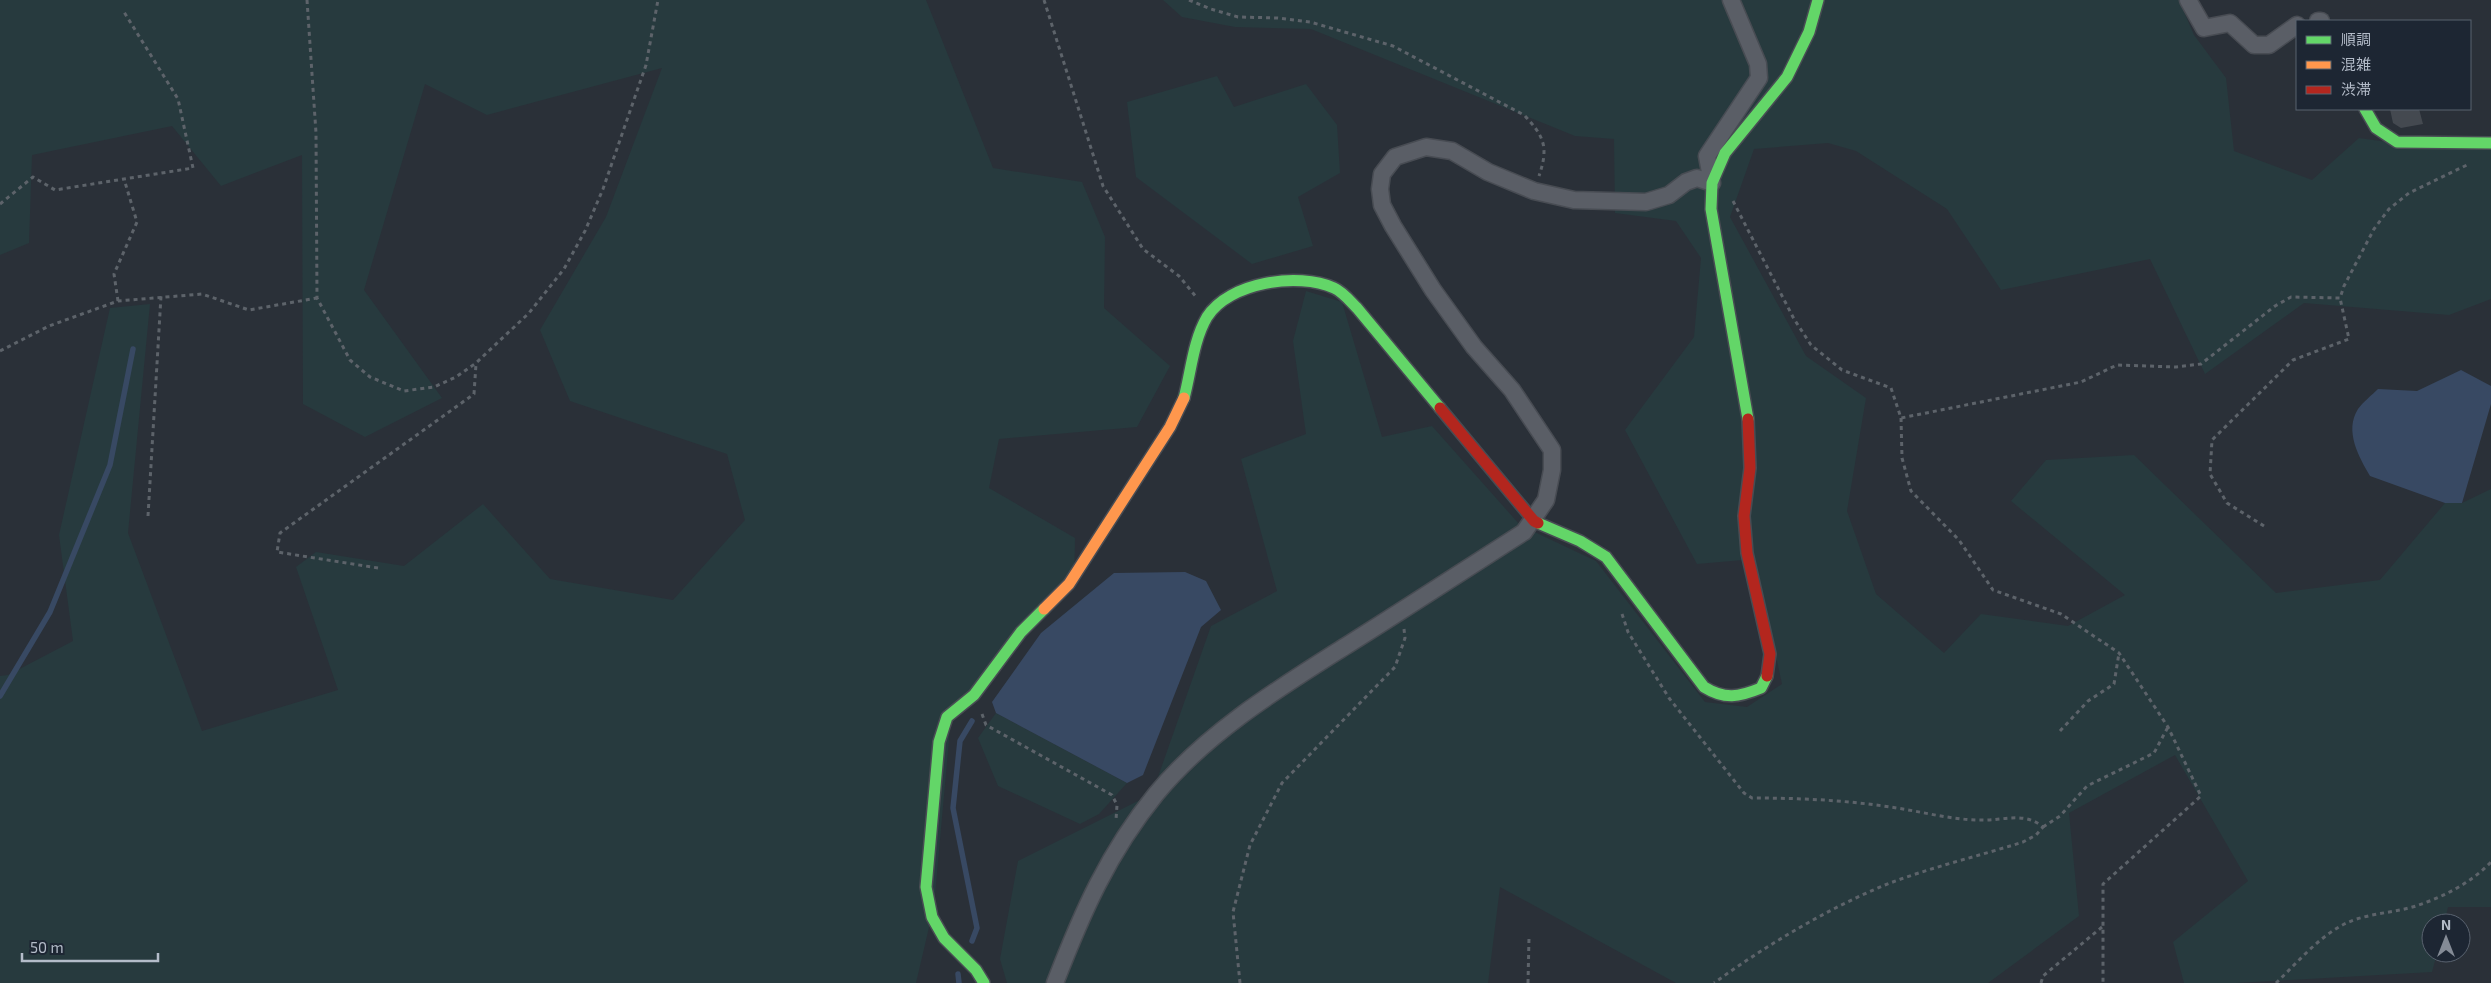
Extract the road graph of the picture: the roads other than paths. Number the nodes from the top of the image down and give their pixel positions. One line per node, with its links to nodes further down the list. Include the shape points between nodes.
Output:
1 (1731, 0): 7 (street, via 1758,64 1759,78 1706,156)
2 (1818, 0): 7 (street, via 1809,32 1787,77 1725,152)
3 (2188, 0): 4 (street, via 2204,28 2230,23 2254,45 2269,45)
4 (2296, 26)
5 (2366, 110): 6 (street, via 2376,128 2397,142)
6 (2491, 143)
7 (1712, 182): 8 (street, via 1697,178 1669,195 1646,202 1574,200 1534,191 1488,172 1452,151 1426,147 1395,157 1382,174 1382,205 1393,226 1433,290 1474,347 1512,390 1552,450 1546,500); 8 (street, via 1711,210 1748,410 1750,468 1744,516 1748,553 1770,654 1768,674 1761,688 1737,698 1718,696 1704,687 1606,557 1580,541)
8 (1534, 521): 9 (street, via 1357,308 1334,288 1304,280 1275,280 1232,294 1209,314 1196,340 1183,400 1170,427 1069,584 1021,632 974,695 947,717 939,742 926,888 932,918 944,938 976,970); 10 (street, via 1524,532 1231,723 1190,758 1163,787 1118,846 1090,896)
9 (984, 983)
10 (1055, 983)

